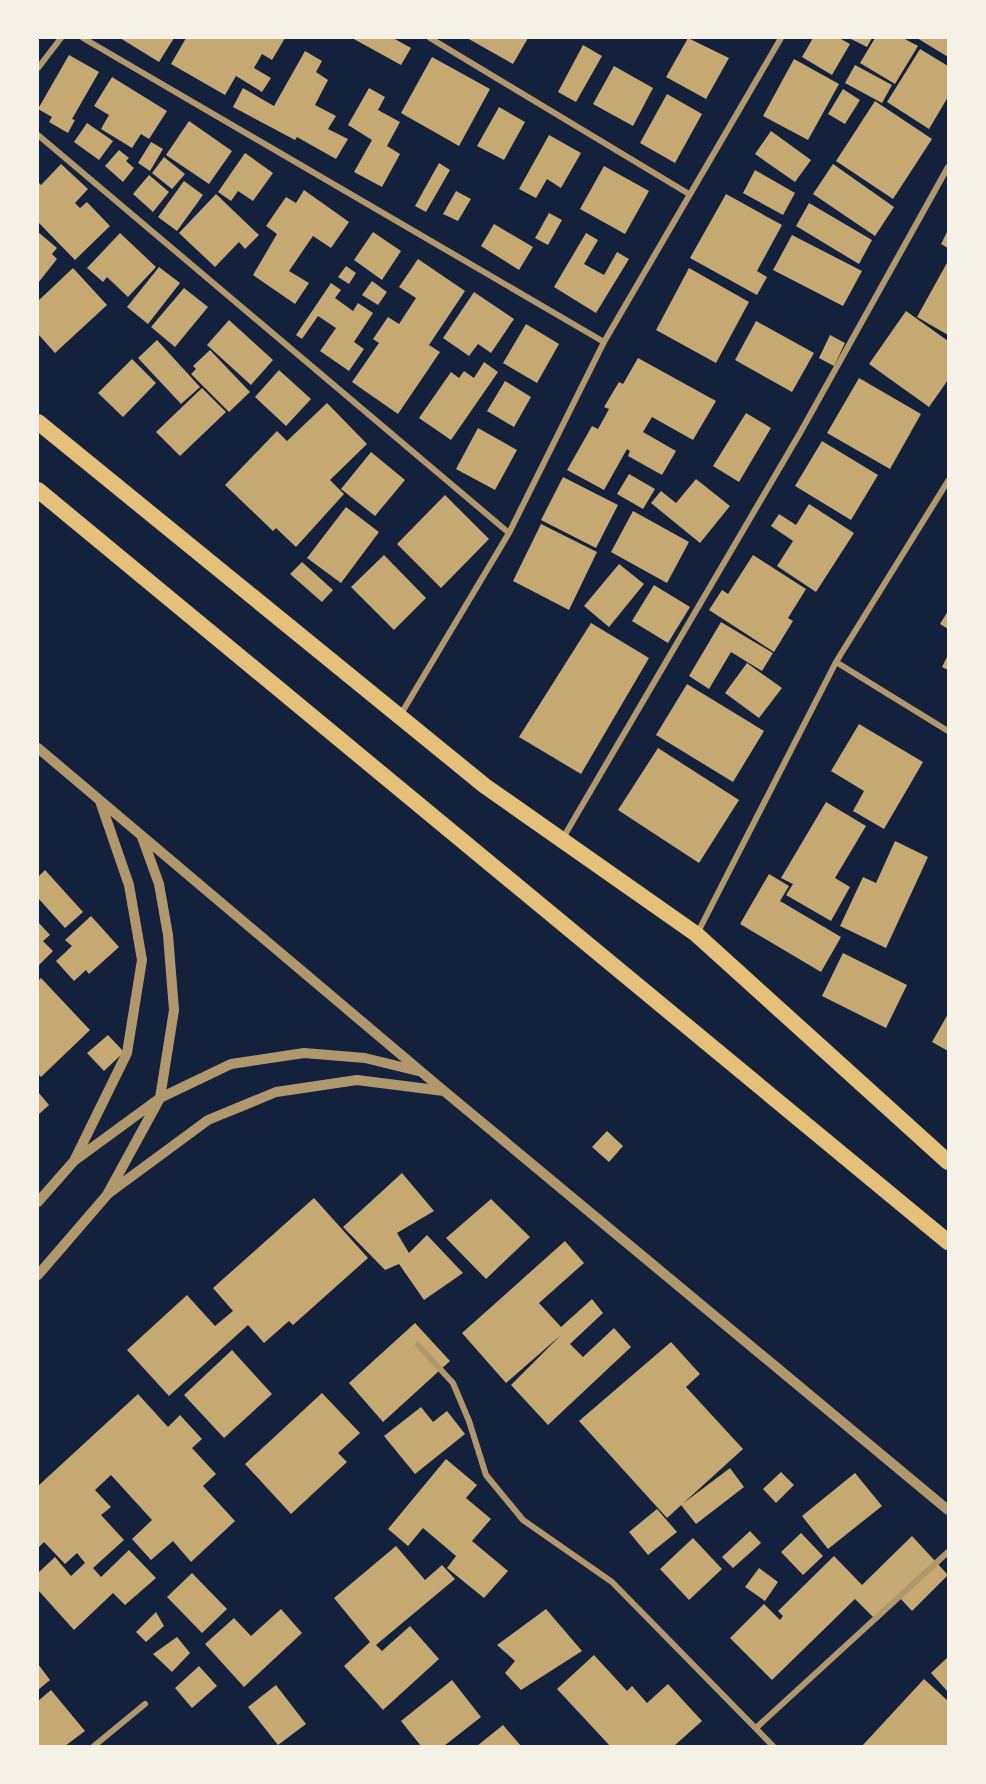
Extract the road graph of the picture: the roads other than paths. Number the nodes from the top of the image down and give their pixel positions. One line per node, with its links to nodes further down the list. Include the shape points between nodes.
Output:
1 (61, 38): 5 (street)
2 (83, 38): 9 (street)
3 (430, 38): 8 (street)
4 (781, 38): 8 (street)
5 (38, 68)
6 (38, 135): 13 (street)
7 (948, 167): 20 (street, via 794,444)
8 (689, 195): 9 (street)
9 (604, 342): 13 (street)
10 (38, 422): 15 (highway)
11 (948, 481): 14 (street)
12 (38, 490): 29 (highway)
13 (509, 533): 15 (street)
14 (836, 662): 16 (street); 21 (street)
15 (400, 716): 20 (highway, via 485,786)
16 (948, 731)
17 (38, 748): 18 (street)
18 (100, 801): 19 (street); 25 (street, via 129,885 142,960 127,1053)
19 (141, 836): 22 (street); 24 (street, via 159,884 174,1010)
20 (562, 839): 21 (highway)
21 (696, 934): 26 (highway)
22 (421, 1071): 23 (street); 24 (street, via 365,1058 304,1053 231,1064)
23 (444, 1091): 27 (street, via 357,1080 276,1092 208,1120); 32 (street)
24 (160, 1098): 25 (street); 27 (street)
25 (74, 1161): 28 (street)
26 (948, 1162)
27 (107, 1195): 30 (street)
28 (38, 1202)
29 (948, 1242)
30 (38, 1275)
31 (418, 1345): 35 (street, via 453,1383 470,1421 486,1475 523,1520 612,1582)
32 (948, 1510)
33 (948, 1552): 35 (street)
34 (145, 1704): 36 (street)
35 (756, 1728): 37 (street)
36 (94, 1746)
37 (773, 1746)

